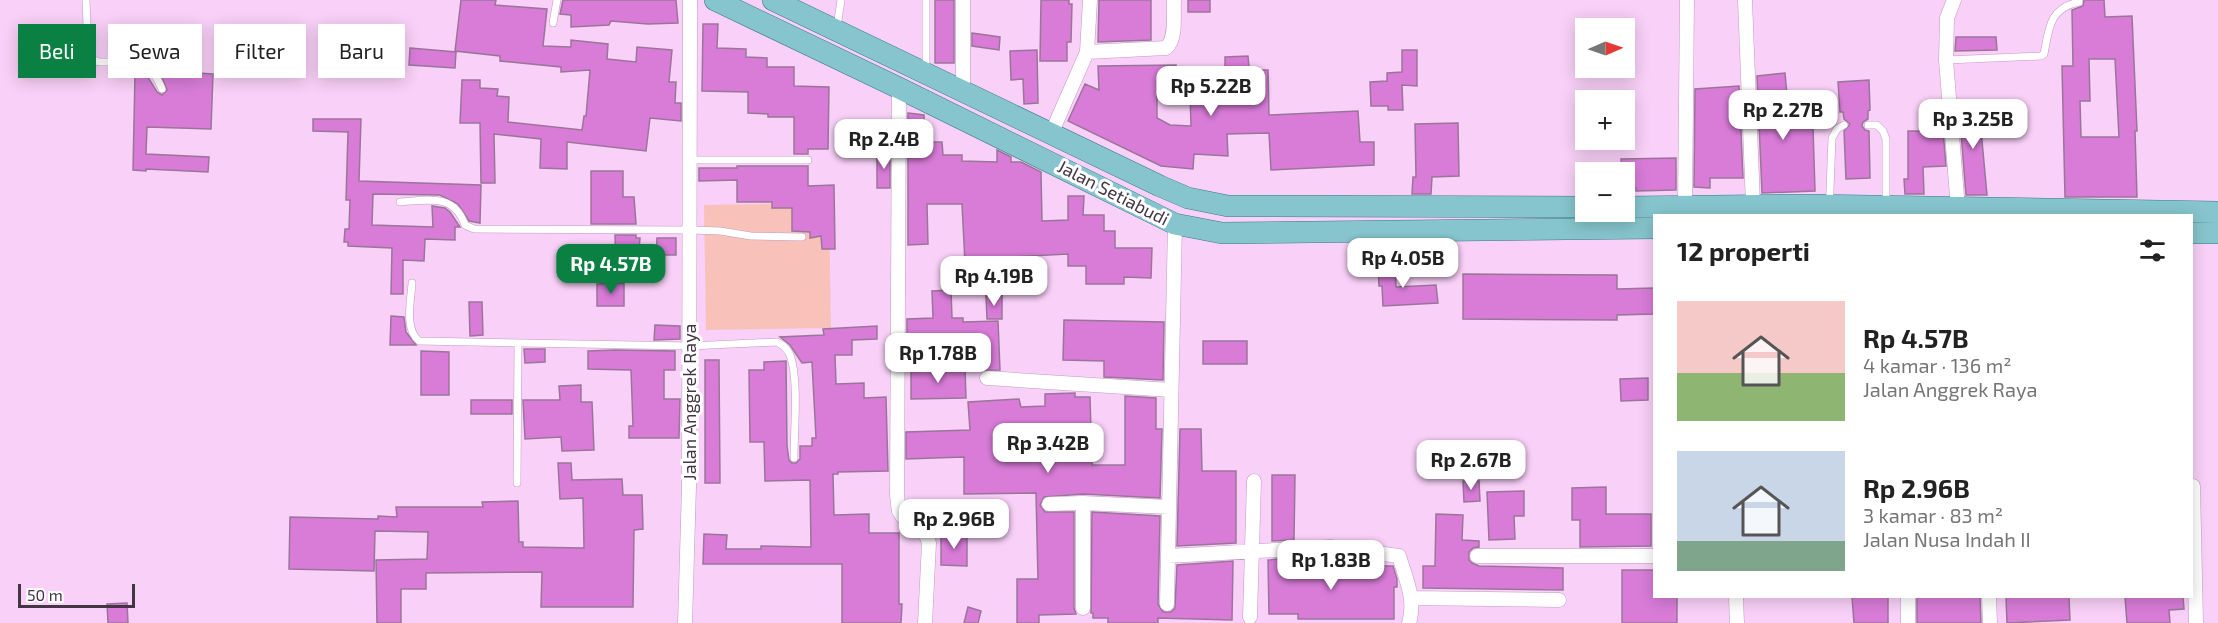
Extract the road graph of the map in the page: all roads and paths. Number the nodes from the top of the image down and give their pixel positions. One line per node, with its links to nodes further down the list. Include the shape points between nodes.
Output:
1 (86, 0): 21 (lane, via 91,57 99,62 148,66)
2 (556, 0): 15 (lane)
3 (690, 0): 26 (street, Jalan Anggrek Raya)
4 (715, 0): 20 (main road, Jalan Setiabudi)
5 (841, 0): 16 (lane)
6 (926, 0): 19 (lane)
7 (963, 0): 22 (street)
8 (1090, 0): 17 (street)
9 (1174, 0): 17 (street, via 1172,37 1166,48)
10 (1687, 0): 32 (street)
11 (1745, 0): 29 (street)
12 (1954, 0): 18 (street, via 1947,18)
13 (776, 1): 16 (main road, Jalan Setiabudi)
14 (2079, 2): 18 (lane, via 2069,4 2053,18 2041,56)
15 (553, 23)
16 (837, 29): 19 (main road, Jalan Setiabudi)
17 (1087, 52): 25 (street)
18 (1947, 60): 33 (street)
19 (926, 74): 22 (main road, Jalan Setiabudi)
20 (899, 88): 37 (main road, Jalan Setiabudi); 68 (street, via 897,496 899,510 927,535 929,543)
21 (162, 89)
22 (963, 90): 25 (main road, Jalan Setiabudi)
23 (1844, 125): 34 (lane, via 1832,138)
24 (1868, 125): 35 (lane, via 1877,125 1886,139)
25 (1051, 134): 30 (main road, Jalan Setiabudi, via 1188,198 1228,206)
26 (690, 160): 27 (lane); 39 (street, Jalan Anggrek Raya)
27 (808, 160)
28 (400, 202): 39 (lane, via 428,200 452,204 465,225 474,229)
29 (1753, 205): 32 (main road); 34 (main road)
30 (1575, 207)
31 (1635, 207): 32 (main road)
32 (1685, 207)
33 (1958, 208): 35 (main road); 36 (main road)
34 (1829, 211): 35 (main road)
35 (1895, 211)
36 (2218, 212)
37 (1175, 224): 38 (main road, Jalan Setiabudi, via 1222,233); 47 (street)
38 (1653, 228)
39 (690, 230): 42 (lane); 45 (street, Jalan Anggrek Raya)
40 (2193, 233): 41 (main road)
41 (2218, 233)
42 (802, 237)
43 (412, 283): 44 (lane, via 412,332 419,341)
44 (518, 343): 45 (lane); 50 (lane)
45 (690, 346): 48 (lane, via 777,342 784,346 792,363); 67 (street, Jalan Anggrek Raya)
46 (987, 378): 47 (street)
47 (1171, 390): 54 (street)
48 (794, 458)
49 (1254, 481): 55 (street)
50 (517, 483)
51 (2193, 486): 73 (street)
52 (1083, 502): 53 (street); 54 (street); 65 (street)
53 (1049, 504)
54 (1169, 507): 56 (street)
55 (1253, 552): 56 (street); 59 (street, via 1331,547 1399,556); 66 (street)
56 (1168, 556): 64 (street)
57 (1477, 556): 58 (street)
58 (1653, 556)
59 (1412, 598): 63 (street); 69 (street)
60 (1736, 598): 70 (street)
61 (1908, 598): 71 (street)
62 (1989, 598): 72 (street)
63 (1559, 600)
64 (1167, 604)
65 (1083, 608)
66 (1250, 617)
67 (684, 623)
68 (925, 623)
69 (1409, 623)
70 (1737, 623)
71 (1908, 623)
72 (1990, 623)
73 (2196, 623)

